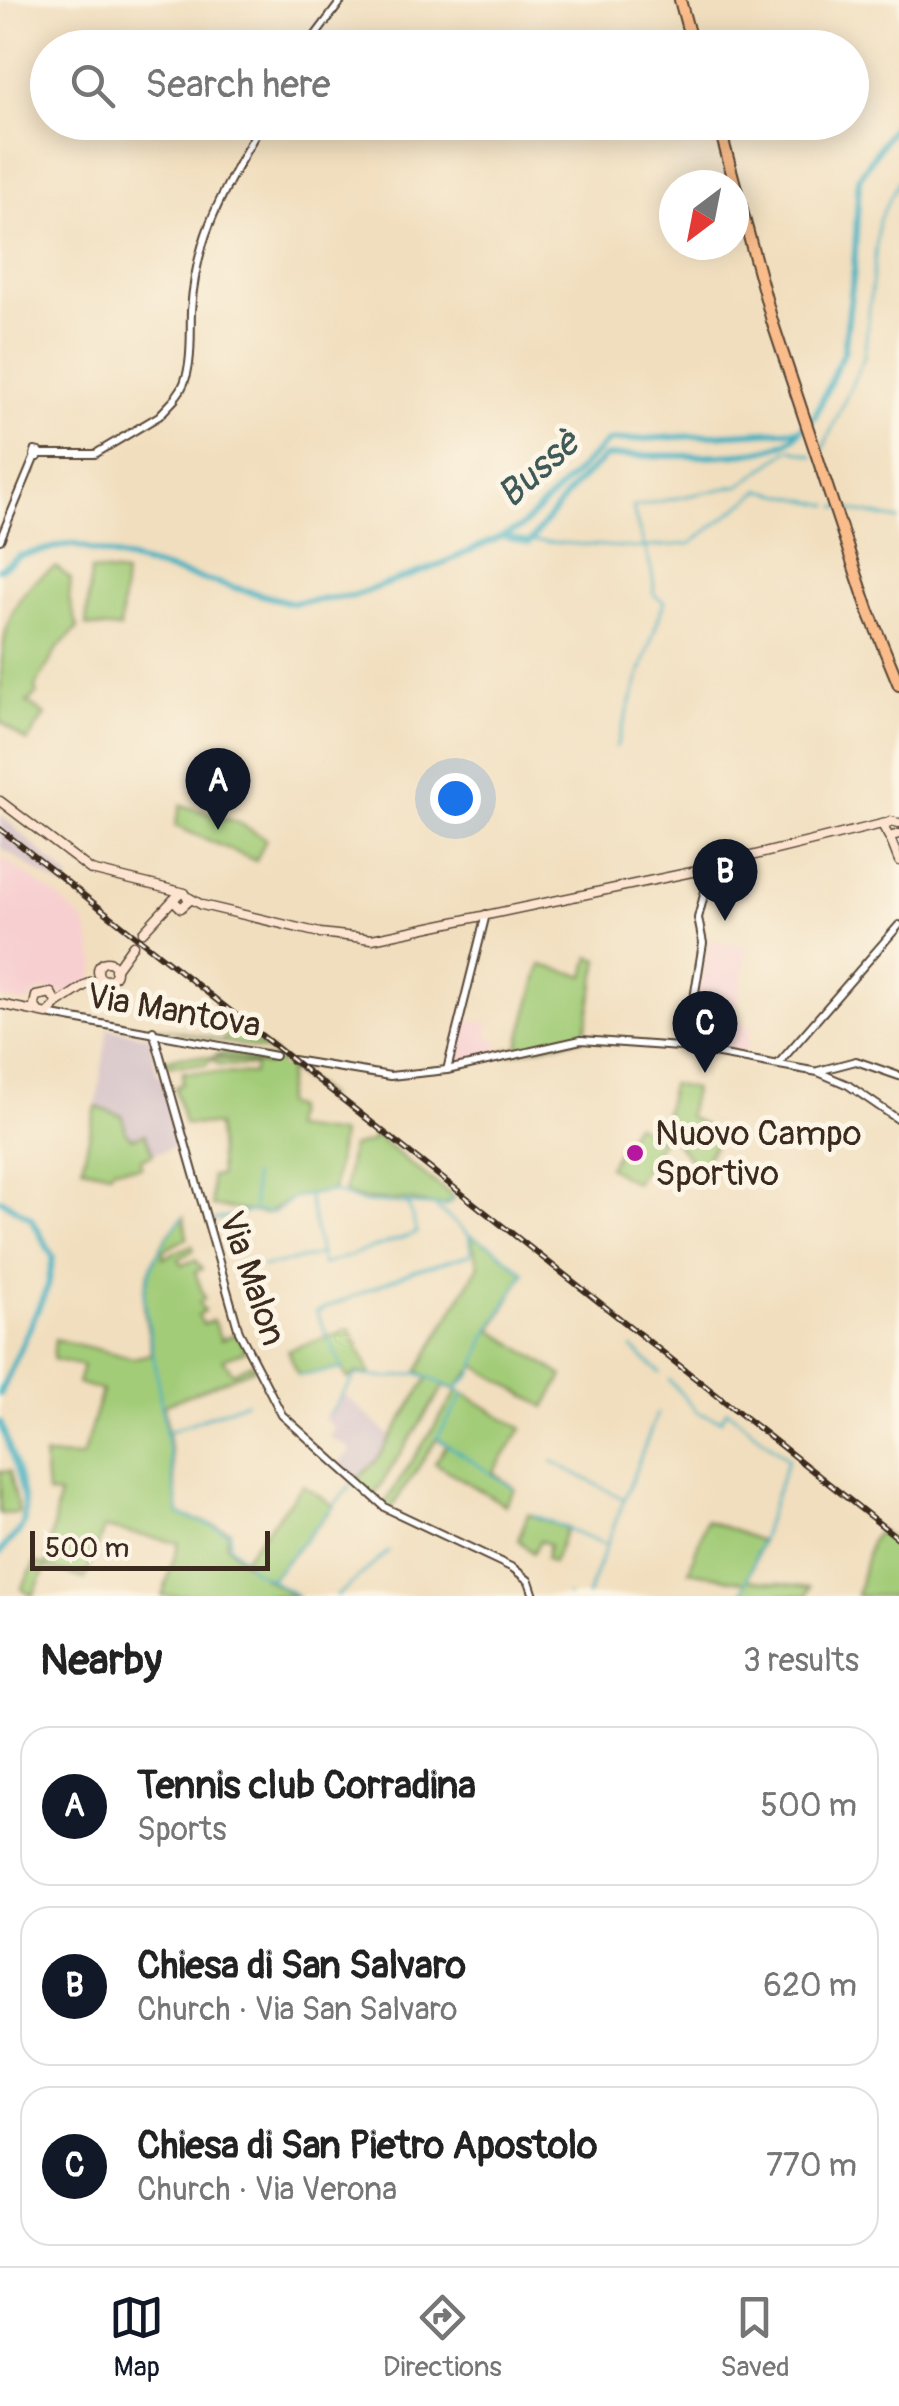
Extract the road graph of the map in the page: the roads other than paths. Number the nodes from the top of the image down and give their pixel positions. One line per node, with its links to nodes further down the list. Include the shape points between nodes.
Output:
1 (342, 0): 3 (street)
2 (683, 0): 4 (highway)
3 (320, 30)
4 (691, 30)
5 (252, 140): 12 (street, via 205,228 187,372 176,397 159,416 95,454 37,455)
6 (720, 140): 8 (highway)
7 (721, 140): 10 (highway)
8 (727, 170)
9 (749, 248): 10 (highway)
10 (798, 408): 11 (highway)
11 (836, 520): 13 (highway); 14 (highway)
12 (0, 540)
13 (899, 682)
14 (899, 694)
15 (0, 801): 22 (main road, via 84,867 166,889)
16 (899, 822): 17 (main road)
17 (886, 823): 18 (main road); 19 (main road)
18 (872, 830): 19 (main road); 21 (main road)
19 (893, 835): 20 (main road)
20 (899, 861)
21 (714, 866): 23 (main road); 37 (street, via 698,918 703,944)
22 (180, 900): 23 (main road, via 355,939); 25 (main road)
23 (486, 914): 41 (street)
24 (899, 926): 40 (street)
25 (143, 932)
26 (132, 945): 27 (main road)
27 (113, 967): 28 (main road, via 101,964); 29 (main road)
28 (98, 972): 29 (main road); 30 (main road)
29 (106, 980): 30 (main road)
30 (90, 982): 33 (main road)
31 (35, 999): 32 (main road, Via Mantova); 33 (main road, Via Mantova, via 44,992); 34 (main road, Via Mantova)
32 (0, 1002): 34 (main road, Via Mantova)
33 (55, 1002): 34 (main road, Via Mantova); 35 (street, Via Mantova)
34 (43, 1013): 35 (street, Via Mantova)
35 (64, 1018): 36 (street, Via Mantova)
36 (153, 1031): 38 (street, Via Mantova); 45 (street, Via Malon, via 239,1332 282,1415 386,1508 514,1568)
37 (686, 1048): 40 (street); 41 (street, via 580,1040)
38 (275, 1056)
39 (293, 1060): 41 (street, via 372,1076)
40 (778, 1063): 42 (street)
41 (447, 1070)
42 (818, 1072): 43 (street, via 856,1060); 44 (street)
43 (899, 1076)
44 (899, 1120)
45 (534, 1596)

